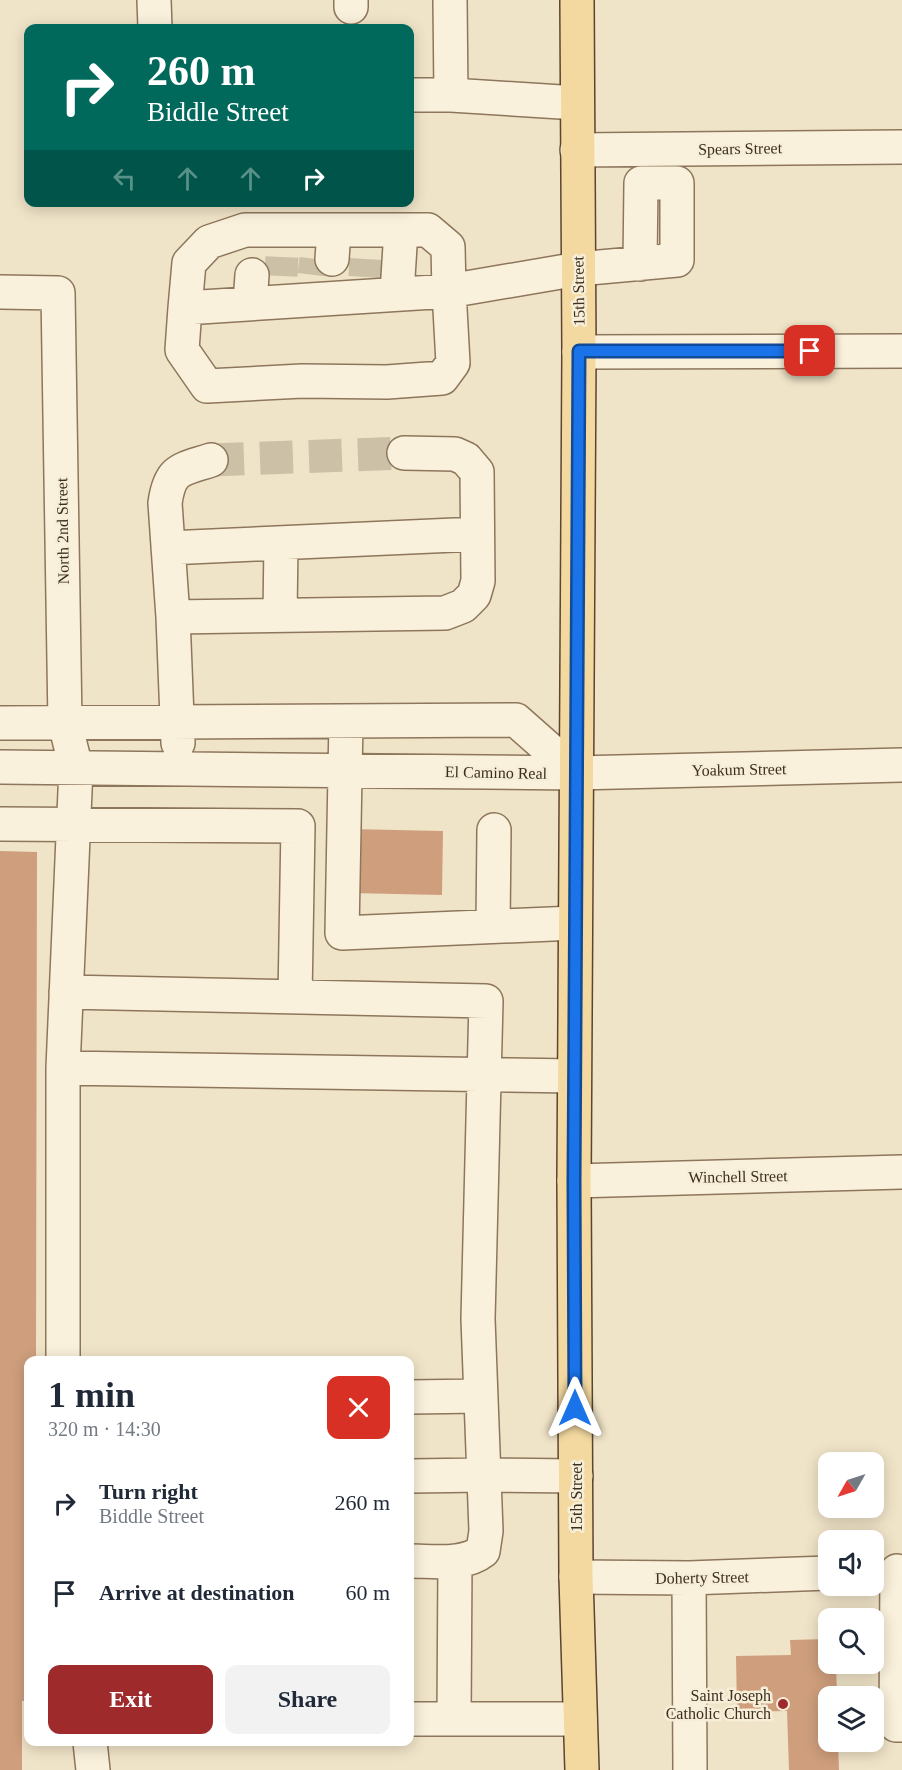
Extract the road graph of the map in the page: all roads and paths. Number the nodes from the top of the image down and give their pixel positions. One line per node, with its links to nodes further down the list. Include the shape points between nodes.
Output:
1 (154, 0): 4 (street)
2 (450, 0): 6 (street)
3 (577, 0): 7 (main road, 15th Street)
4 (155, 24)
5 (414, 95): 6 (street)
6 (451, 95): 7 (street)
7 (577, 103): 10 (main road, 15th Street)
8 (902, 147): 9 (street, Spears Street)
9 (655, 149): 10 (street, Spears Street); 11 (street)
10 (578, 150): 15 (main road, 15th Street)
11 (656, 183): 13 (street, via 641,183); 13 (street, via 677,183 677,260)
12 (401, 230): 14 (street); 16 (street, via 428,230 448,247); 18 (street)
13 (640, 264): 15 (street)
14 (308, 266): 18 (street); 19 (street); 19 (street, via 245,230 209,242 189,263)
15 (578, 269): 16 (street); 20 (main road, 15th Street)
16 (449, 291): 18 (street); 19 (street, via 453,363 442,378 387,382 207,386 182,350)
17 (0, 292): 32 (street, North 2nd Street, via 58,293)
18 (397, 293)
19 (185, 308)
20 (579, 351): 21 (street); 38 (main road, 15th Street)
21 (902, 351)
22 (404, 453): 24 (street, via 455,454 466,459 477,472)
23 (211, 460): 26 (street, via 176,472 167,486)
24 (477, 534): 25 (street); 27 (street, via 478,580 474,596 463,606 445,613)
25 (281, 543): 26 (street); 27 (street)
26 (168, 548): 28 (street)
27 (279, 615): 28 (street)
28 (173, 617): 29 (street)
29 (178, 722): 30 (street, El Camino Real); 32 (street, El Camino Real); 36 (street)
30 (346, 722): 37 (street); 38 (street, El Camino Real, via 516,720)
31 (0, 723): 32 (street, El Camino Real)
32 (65, 723): 35 (street, North 2nd Street)
33 (902, 765): 38 (street, Yoakum Street)
34 (0, 767): 35 (street, El Camino Real)
35 (76, 768): 36 (street, El Camino Real); 39 (street, North 2nd Street)
36 (178, 769): 37 (street, El Camino Real)
37 (344, 771): 38 (street, El Camino Real); 43 (street, via 342,933)
38 (576, 773): 42 (main road, 15th Street)
39 (74, 823): 40 (street); 44 (street, North 2nd Street); 45 (street, via 298,826)
40 (0, 824)
41 (494, 830): 43 (street)
42 (575, 923): 43 (street); 48 (main road, 15th Street)
43 (493, 926)
44 (66, 992): 45 (street); 46 (street, North 2nd Street)
45 (295, 997): 47 (street, via 486,1001)
46 (63, 1068): 47 (street); 51 (street, North 2nd Street)
47 (485, 1074): 48 (street); 52 (street, via 478,1319)
48 (574, 1076): 50 (main road, 15th Street)
49 (902, 1172): 50 (street, Winchell Street)
50 (574, 1181): 56 (main road, 15th Street)
51 (63, 1356)
52 (481, 1396): 53 (street); 54 (street)
53 (414, 1397)
54 (484, 1475): 55 (street); 56 (street); 58 (street, via 483,1551)
55 (414, 1476)
56 (576, 1476): 61 (main road, 15th Street)
57 (414, 1560): 58 (street)
58 (455, 1561): 64 (street)
59 (891, 1571): 66 (street, via 896,1725)
60 (818, 1573): 62 (street, Doherty Street)
61 (576, 1577): 62 (street, Doherty Street); 65 (main road, 15th Street)
62 (689, 1578): 70 (street)
63 (414, 1719): 64 (street)
64 (454, 1719): 65 (street)
65 (580, 1719): 69 (main road, 15th Street)
66 (902, 1725)
67 (90, 1746): 68 (street)
68 (93, 1770)
69 (582, 1770)
70 (690, 1770)

